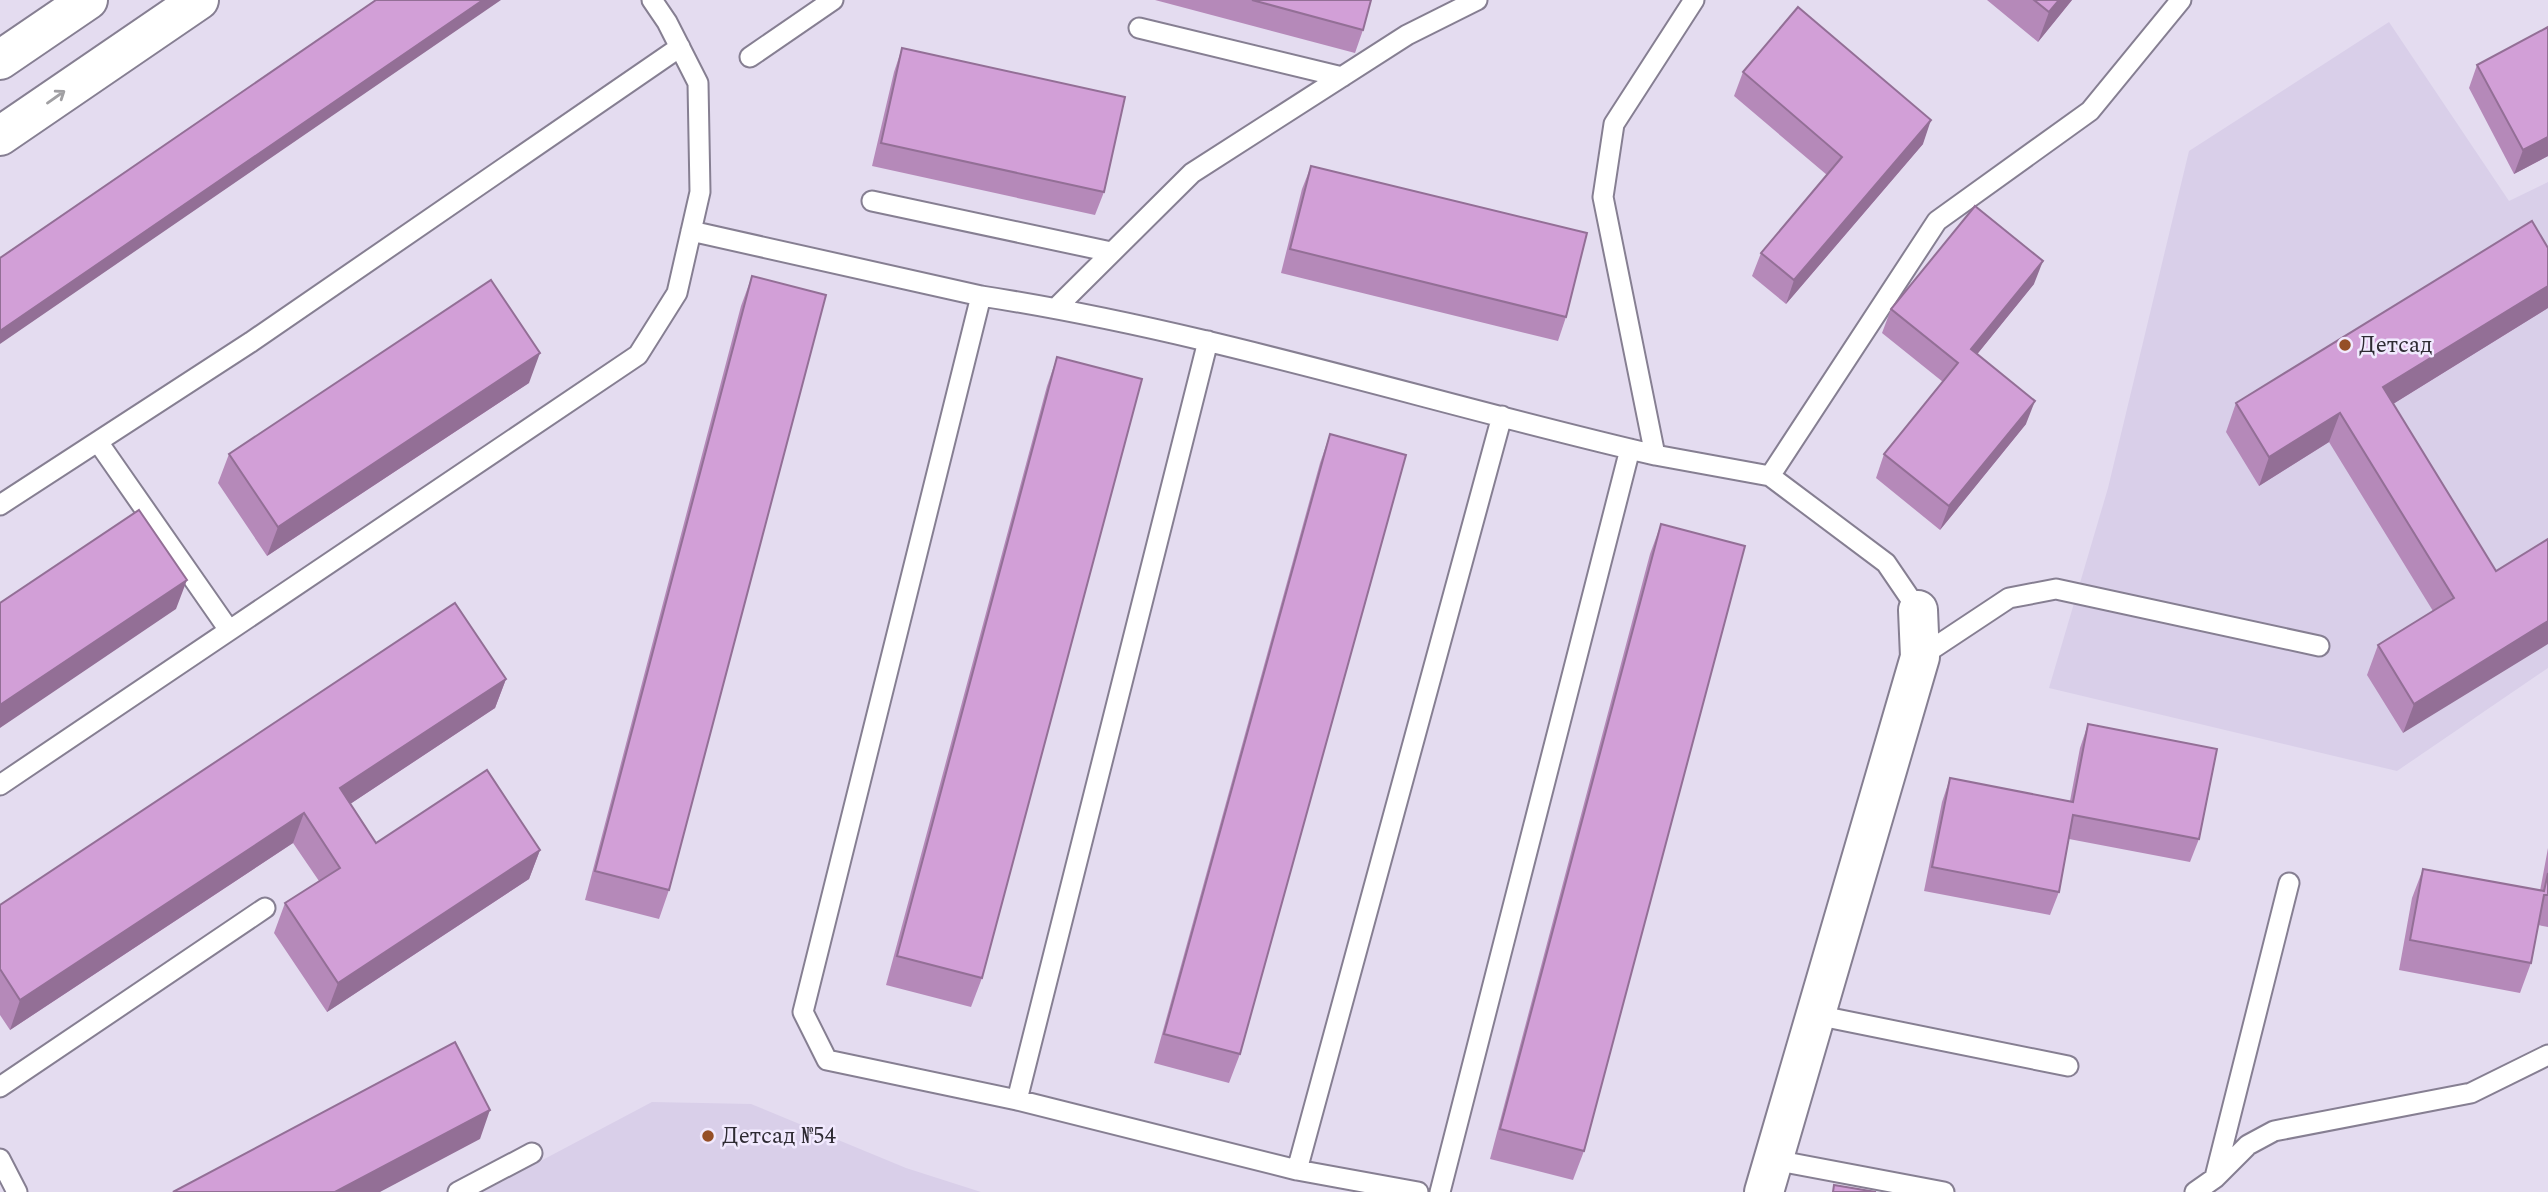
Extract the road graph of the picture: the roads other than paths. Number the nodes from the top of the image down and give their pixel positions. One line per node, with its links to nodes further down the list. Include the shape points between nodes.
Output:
1 (88, 0): 11 (street)
2 (199, 0): 13 (street, one-way to 2)
3 (652, 0): 9 (lane)
4 (833, 0): 10 (lane)
5 (1477, 0): 12 (lane, via 1407,35)
6 (1694, 0): 23 (lane, via 1614,124 1603,197)
7 (2181, 0): 24 (lane, via 2090,111 1937,221)
8 (1139, 28): 12 (lane)
9 (680, 47): 15 (lane, via 698,83 700,192); 21 (lane)
10 (750, 57)
11 (0, 60)
12 (1342, 77): 16 (lane, via 1192,173)
13 (0, 136)
14 (872, 201): 16 (lane)
15 (691, 231): 17 (lane); 27 (lane, via 677,293 638,355)
16 (1111, 252): 18 (lane)
17 (981, 296): 18 (lane); 37 (lane, via 803,1012 827,1060)
18 (1056, 308): 19 (lane)
19 (1208, 341): 20 (lane); 37 (lane)
20 (1502, 416): 22 (lane); 40 (lane)
21 (98, 442): 25 (lane); 27 (lane)
22 (1630, 449): 23 (lane); 46 (lane)
23 (1655, 455): 24 (lane)
24 (1770, 476): 26 (lane, via 1886,563)
25 (0, 505)
26 (1917, 610): 29 (street)
27 (229, 630): 30 (lane)
28 (2319, 646): 29 (lane, via 2056,589 2009,598)
29 (1920, 657): 33 (street)
30 (0, 785)
31 (2289, 883): 42 (lane)
32 (265, 908): 36 (lane)
33 (1816, 1015): 35 (lane); 41 (street)
34 (2548, 1055): 42 (lane, via 2471,1093 2274,1131 2248,1145)
35 (2068, 1066)
36 (0, 1087)
37 (1017, 1100): 40 (lane)
38 (531, 1153): 44 (lane)
39 (0, 1159): 43 (lane)
40 (1297, 1170): 45 (lane)
41 (1769, 1176): 47 (lane)
42 (2215, 1178): 48 (lane)
43 (18, 1192)
44 (458, 1192)
45 (1418, 1192)
46 (1440, 1192)
47 (1944, 1192)
48 (2195, 1192)

